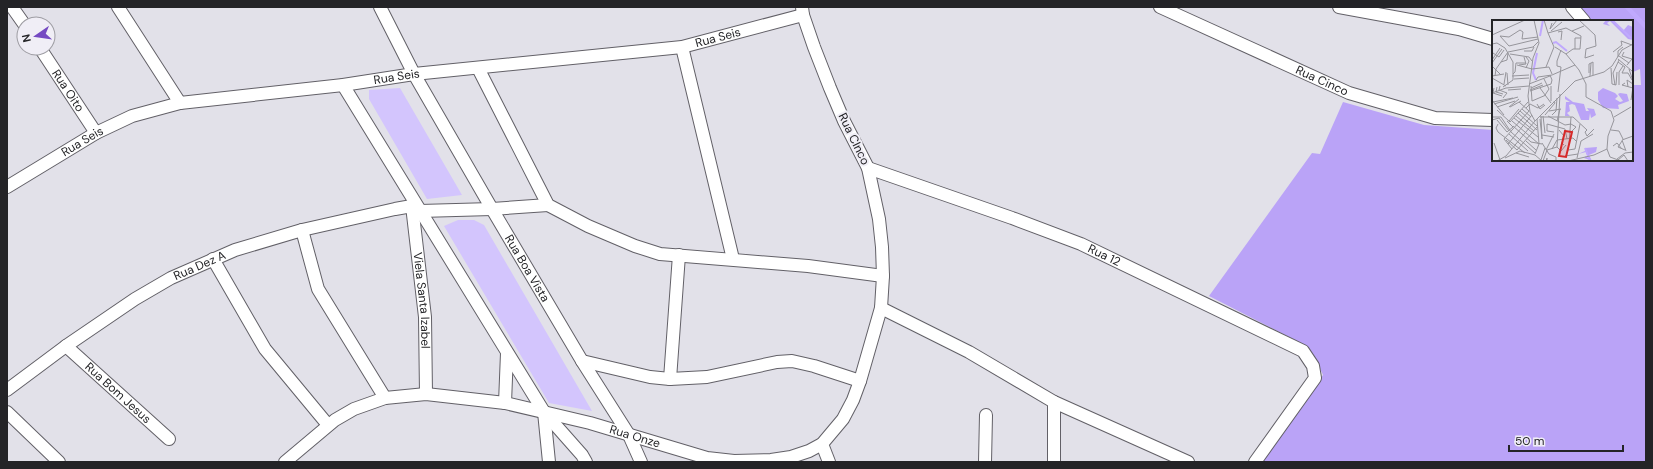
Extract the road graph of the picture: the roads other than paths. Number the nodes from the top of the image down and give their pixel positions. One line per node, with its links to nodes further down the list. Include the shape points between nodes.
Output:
1 (12, 7): 8 (street)
2 (118, 7): 16 (street)
3 (380, 7): 14 (street, Rua Boa Vista)
4 (1160, 7): 17 (street, Rua Cinco, via 1349,93 1435,118)
5 (1339, 7): 10 (street, via 1458,29)
6 (1572, 7): 9 (street)
7 (802, 11): 11 (street, Rua Seis); 19 (street, Rua CInco, via 842,114)
8 (18, 16)
9 (1583, 20)
10 (1492, 39)
11 (682, 47): 13 (street, Rua Seis); 27 (street)
12 (45, 56): 18 (street, Rua Oito)
13 (478, 68): 14 (street, Rua Seis); 21 (street)
14 (414, 74): 15 (street, Rua Seis); 23 (street, Rua Boa Vista)
15 (343, 84): 16 (street, Rua Seis); 22 (street)
16 (180, 103): 18 (street, Rua Seis, via 132,116)
17 (1492, 120)
18 (96, 133): 20 (street, Rua Seis)
19 (868, 168): 28 (street, Rua CInco, via 879,219); 56 (street, Rua 12, via 1082,244 1303,351 1313,366 1315,378)
20 (7, 187)
21 (548, 205): 23 (street, Rua Dez A); 25 (street, via 634,246 660,254)
22 (416, 209): 23 (street, Rua Dez A); 24 (street, Rua Dez A, via 395,209); 31 (street); 36 (street, Viela Santa Izabel, via 425,317)
23 (492, 209): 32 (street, Rua Boa Vista)
24 (302, 230): 26 (street, Rua Dez A); 37 (street, via 318,289)
25 (679, 255): 27 (street); 33 (street)
26 (213, 259): 30 (street, Rua Dez A, via 171,278 135,299); 43 (street, via 265,349)
27 (733, 259): 28 (street)
28 (883, 276): 29 (street, Rua Onze)
29 (881, 308): 34 (street, Rua Onze); 38 (street, via 969,352)
30 (66, 346): 35 (street, Rua Dez A); 45 (street, Rua Bom Jesus)
31 (507, 353): 39 (street); 41 (street)
32 (582, 361): 33 (street, via 650,377); 44 (street, Rua Boa Vista)
33 (670, 379): 34 (street, via 707,377 792,361)
34 (860, 381): 46 (street, Rua Onze, via 843,419)
35 (7, 390)
36 (426, 394): 37 (street, Rua Onze); 39 (street, Rua Onze)
37 (385, 398): 43 (street, Rua Onze, via 354,409)
38 (1054, 402): 54 (street); 55 (street)
39 (505, 403): 41 (street, Rua Onze)
40 (7, 412): 47 (street)
41 (544, 412): 44 (street, Rua Onze); 49 (street); 50 (street)
42 (986, 415): 53 (street)
43 (328, 425): 48 (street, Rua Onze)
44 (628, 435): 46 (street, Rua Onze, via 707,458 734,461 790,457); 51 (street, Rua Boa Vista)
45 (169, 439)
46 (822, 444): 52 (street)
47 (59, 462)
48 (285, 462)
49 (549, 462)
50 (586, 462)
51 (641, 462)
52 (829, 462)
53 (985, 462)
54 (1054, 462)
55 (1188, 462)
56 (1255, 462)

